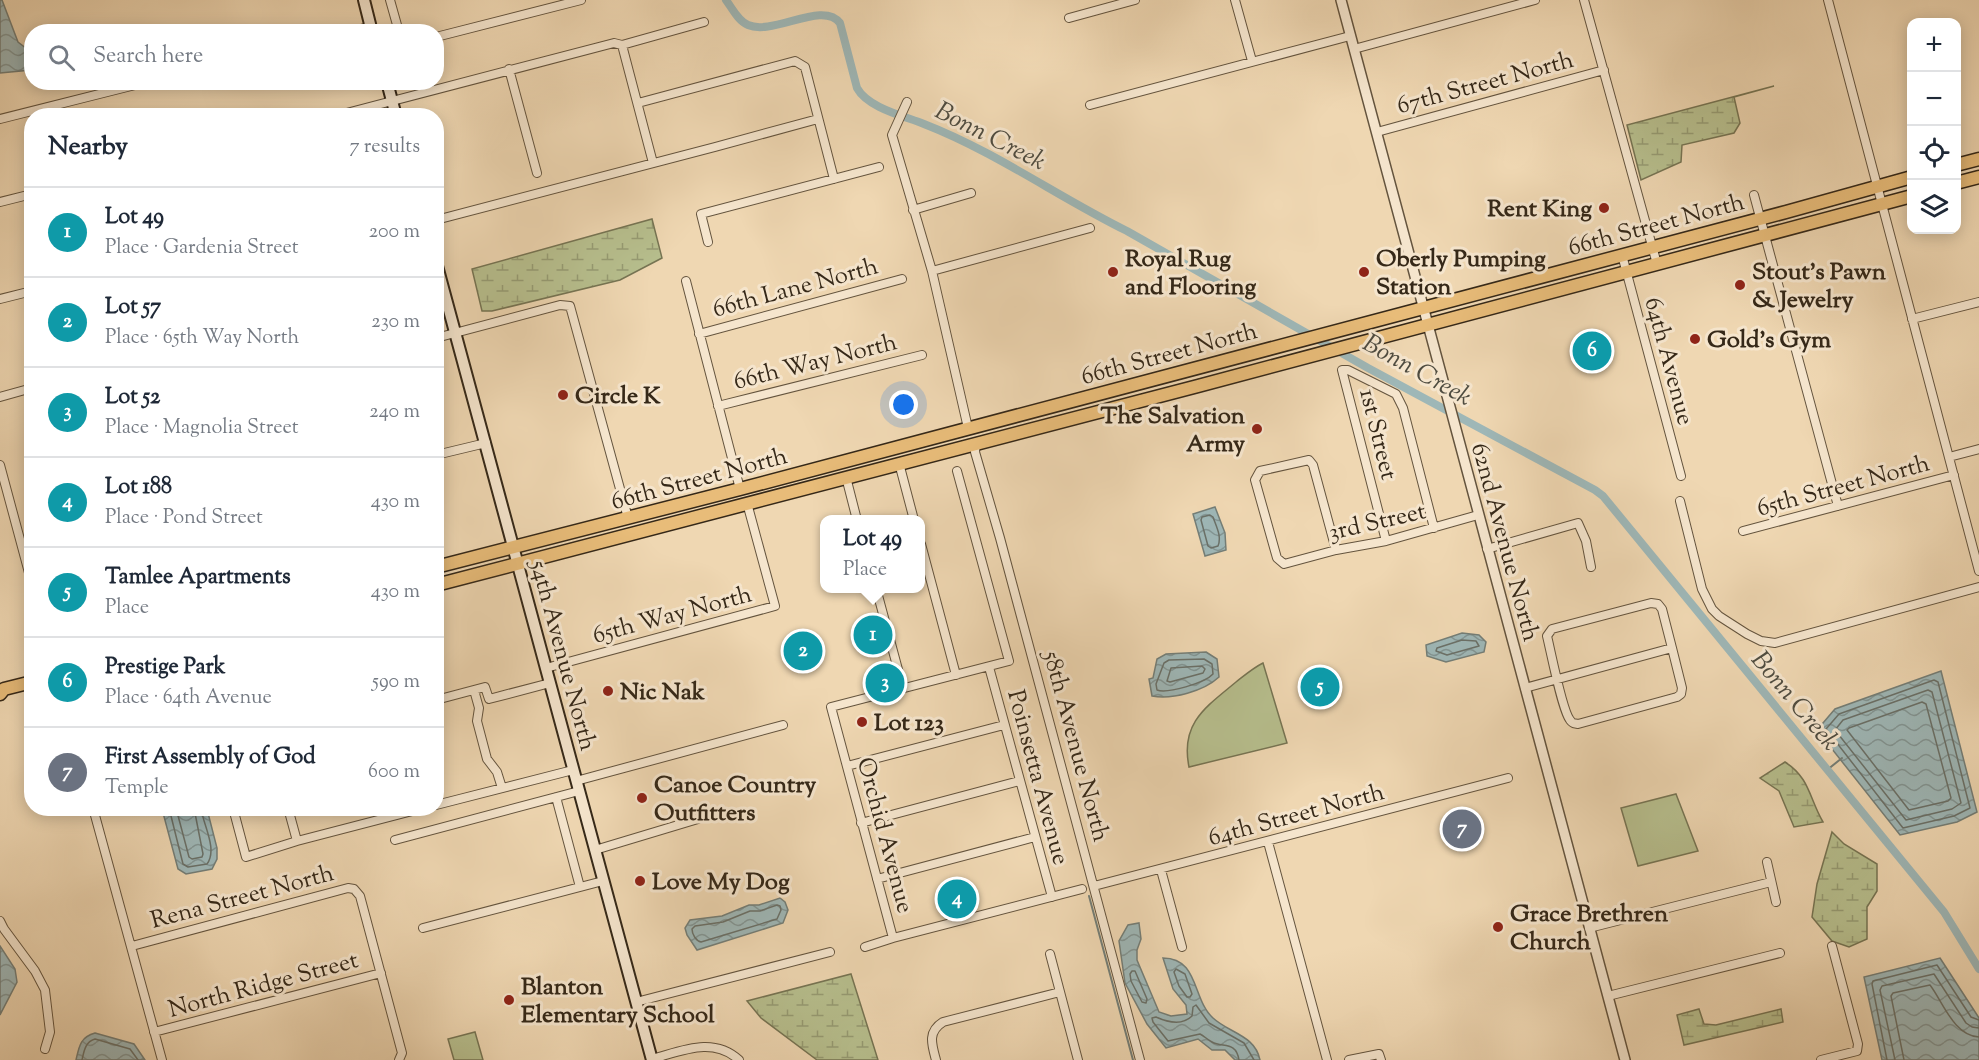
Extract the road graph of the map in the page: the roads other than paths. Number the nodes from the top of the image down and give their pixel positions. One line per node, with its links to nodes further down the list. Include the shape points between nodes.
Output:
1 (364, 0): 12 (main road)
2 (390, 0): 13 (street)
3 (580, 0): 14 (street)
4 (1135, 0): 10 (street)
5 (1235, 0): 18 (street)
6 (1341, 0): 15 (street, 62nd Avenue North)
7 (1535, 0): 17 (street)
8 (1584, 0): 20 (street)
9 (1828, 0): 45 (street)
10 (1069, 18)
11 (704, 22): 16 (street)
12 (371, 24)
13 (397, 24)
14 (444, 35)
15 (1350, 36): 17 (street, 62nd Avenue North); 18 (street)
16 (622, 45): 19 (street, via 614,43); 26 (street)
17 (1354, 49): 35 (street, 62nd Avenue North)
18 (1252, 61): 28 (street)
19 (509, 69): 21 (street); 40 (street)
20 (1604, 70): 35 (street, 67th Street North); 58 (street)
21 (444, 87)
22 (115, 90): 29 (street)
23 (389, 90): 25 (main road)
24 (432, 90): 25 (street)
25 (392, 101): 30 (street); 31 (main road)
26 (638, 103): 34 (street, via 795,62 805,67); 37 (street)
27 (905, 105): 52 (street, via 892,135)
28 (1090, 105)
29 (44, 108)
30 (365, 108)
31 (394, 108)
32 (24, 113): 33 (street)
33 (0, 119)
34 (818, 119): 37 (street); 42 (street)
35 (1377, 132): 69 (street, 62nd Avenue North)
36 (1979, 159): 38 (main road)
37 (653, 163): 53 (street)
38 (1961, 164)
39 (879, 167): 42 (street)
40 (537, 173)
41 (1979, 177): 44 (main road)
42 (834, 178): 57 (street, via 701,214)
43 (1907, 178): 45 (main road, 66th Street North)
44 (1961, 182)
45 (1876, 186): 51 (street); 54 (main road, 66th Street North)
46 (971, 194): 52 (street)
47 (1754, 195): 54 (street)
48 (24, 196): 50 (street)
49 (1907, 197): 51 (main road, 66th Street North)
50 (0, 202)
51 (1882, 204): 56 (main road, 66th Street North); 70 (street)
52 (913, 210): 61 (street)
53 (444, 218)
54 (1759, 219): 56 (street); 58 (main road, 66th Street North)
55 (1090, 228): 61 (street)
56 (1764, 234): 60 (main road, 66th Street North); 96 (street)
57 (708, 242)
58 (1652, 247): 59 (main road, 66th Street North); 60 (street)
59 (1622, 255): 62 (street, 64th Avenue); 69 (main road, 66th Street North)
60 (1657, 264): 62 (main road, 66th Street North)
61 (932, 271): 80 (street)
62 (1626, 272): 71 (main road, 66th Street North); 91 (street, 64th Avenue)
63 (902, 279): 73 (street, 66th Lane North)
64 (686, 281): 73 (street)
65 (444, 289): 72 (main road, 54th Avenue North)
66 (24, 293): 67 (street)
67 (0, 299)
68 (1979, 302): 70 (street)
69 (1424, 308): 71 (street, 62nd Avenue North); 78 (main road, 66th Street North)
70 (1912, 319): 85 (street)
71 (1429, 325): 82 (main road, 66th Street North); 99 (street, 62nd Avenue North)
72 (457, 332): 74 (street); 81 (main road, 54th Avenue North); 100 (street, via 560,305 570,306)
73 (699, 333): 79 (street)
74 (444, 336)
75 (922, 355): 79 (street, 66th Way North)
76 (24, 390): 77 (street)
77 (0, 397)
78 (1075, 400): 80 (main road, 66th Street North); 82 (main road, via 1066,410 990,430)
79 (718, 406): 93 (street)
80 (968, 428): 87 (main road, via 958,438 898,456); 88 (main road, 66th Street North)
81 (486, 443): 84 (street); 105 (main road, 54th Avenue North)
82 (976, 443): 87 (main road, 66th Street North); 158 (street, 58th Avenue North, via 975,452)
83 (1979, 449): 85 (street, 65th Street North)
84 (444, 453)
85 (1949, 457): 90 (street)
86 (0, 465): 108 (street)
87 (895, 465): 92 (main road, 66th Street North); 98 (street)
88 (826, 466): 93 (main road, 66th Street North); 95 (main road, via 758,492)
89 (957, 471): 118 (street, via 1009,661)
90 (1954, 475): 96 (street, 65th Street North); 113 (street)
91 (1681, 476)
92 (846, 477): 95 (main road, 66th Street North); 97 (street)
93 (740, 489): 100 (main road, 66th Street North); 101 (main road, via 717,503 678,513)
94 (1680, 501): 115 (street, via 1702,589 1712,609 1761,640 1775,642)
95 (747, 503): 101 (main road, 66th Street North); 119 (street, 65th Way North, via 775,606)
96 (1838, 506): 103 (street, 65th Street North)
97 (856, 515)
98 (913, 515)
99 (1478, 515): 102 (street, 3rd Street); 106 (street, 62nd Avenue North)
100 (628, 518): 105 (main road, 66th Street North)
101 (664, 525): 110 (main road, 66th Street North)
102 (1434, 528): 104 (street, 3rd Street); 104 (street, 1st Street, via 1396,394 1342,370)
103 (1743, 531)
104 (1386, 541): 107 (street, 3rd Street)
105 (513, 547): 110 (main road, 54th Avenue North); 111 (main road, 66th Street North)
106 (1487, 549): 112 (street, via 1578,523); 127 (street, 62nd Avenue North)
107 (1336, 550): 107 (street, 3rd Street, via 1309,460 1260,471 1256,480 1277,558 1284,564)
108 (24, 554)
109 (925, 559): 120 (street)
110 (518, 564): 114 (main road, 66th Street North); 119 (main road, 54th Avenue North)
111 (444, 565)
112 (1591, 567)
113 (1979, 570)
114 (444, 583)
115 (1979, 587)
116 (877, 593): 126 (street)
117 (1672, 648): 122 (street); 122 (street, via 1683,688 1681,694 1578,724 1568,717); 122 (street, via 1658,604 1552,629 1547,636)
118 (989, 667): 120 (street); 134 (street, Poinsetta Avenue)
119 (546, 668): 124 (main road, 54th Avenue North)
120 (956, 675): 126 (street)
121 (24, 676): 123 (main road)
122 (1558, 679): 127 (street)
123 (0, 682)
124 (550, 683): 128 (street, via 489,699 484,687); 137 (main road, 54th Avenue North)
125 (24, 684): 130 (main road)
126 (903, 688): 135 (street, Orchid Avenue, via 831,707)
127 (1525, 688): 165 (street, 62nd Avenue North)
128 (474, 690): 131 (street); 139 (street, via 487,759)
129 (24, 692): 132 (main road)
130 (0, 693)
131 (444, 698)
132 (0, 699)
133 (783, 725): 137 (street)
134 (1004, 725): 135 (street); 138 (street, Poinsetta Avenue)
135 (847, 766): 147 (street, Orchid Avenue)
136 (1509, 778): 151 (street, 64th Street North)
137 (576, 780): 139 (street); 140 (street); 152 (main road, 54th Avenue North)
138 (1019, 781): 147 (street); 148 (street, Poinsetta Avenue)
139 (502, 788): 141 (street)
140 (556, 797): 149 (street); 159 (street)
141 (444, 803)
142 (95, 816): 167 (street)
143 (234, 816): 150 (street, via 246,857)
144 (290, 816): 150 (street)
145 (394, 816): 150 (street)
146 (698, 819): 152 (street)
147 (861, 823): 155 (street, Orchid Avenue)
148 (1035, 837): 155 (street); 161 (street, Poinsetta Avenue)
149 (394, 840)
150 (297, 842)
151 (1268, 842): 154 (street, 64th Street North); 188 (street)
152 (595, 850): 156 (main road, 54th Avenue North)
153 (1767, 862): 157 (street)
154 (1161, 870): 158 (street, 64th Street North); 170 (street)
155 (877, 879): 166 (street, Orchid Avenue)
156 (603, 881): 159 (street); 177 (main road, 54th Avenue North)
157 (1771, 882): 162 (street); 165 (street)
158 (1094, 886): 187 (street, 58th Avenue North)
159 (580, 887): 164 (street)
160 (1082, 889): 161 (street)
161 (1052, 897): 166 (street)
162 (1776, 902)
163 (0, 921): 179 (street, via 45,990 50,1032)
164 (423, 928)
165 (1589, 928): 176 (street, 62nd Avenue North)
166 (893, 938): 169 (street)
167 (132, 946): 174 (street, Rena Street North, via 348,888 360,896); 178 (street)
168 (1832, 946): 191 (street, via 1858,1044 1857,1051)
169 (864, 947)
170 (1182, 947)
171 (830, 952): 177 (street)
172 (1780, 953): 176 (street)
173 (1050, 954): 175 (street)
174 (381, 973): 178 (street, North Ridge Street); 182 (street, via 402,1053)
175 (1060, 993): 185 (street, via 943,1022 936,1026 931,1040); 186 (street)
176 (1608, 996): 190 (street, 62nd Avenue North)
177 (636, 1002): 183 (main road, 54th Avenue North)
178 (154, 1032): 181 (street)
179 (45, 1049)
180 (1380, 1057): 189 (street)
181 (162, 1060)
182 (399, 1060)
183 (652, 1060): 184 (street, via 697,1046 722,1049)
184 (739, 1060)
185 (936, 1060)
186 (1078, 1060)
187 (1140, 1060)
188 (1327, 1060)
189 (1349, 1060)
190 (1625, 1060)
191 (1821, 1060)

